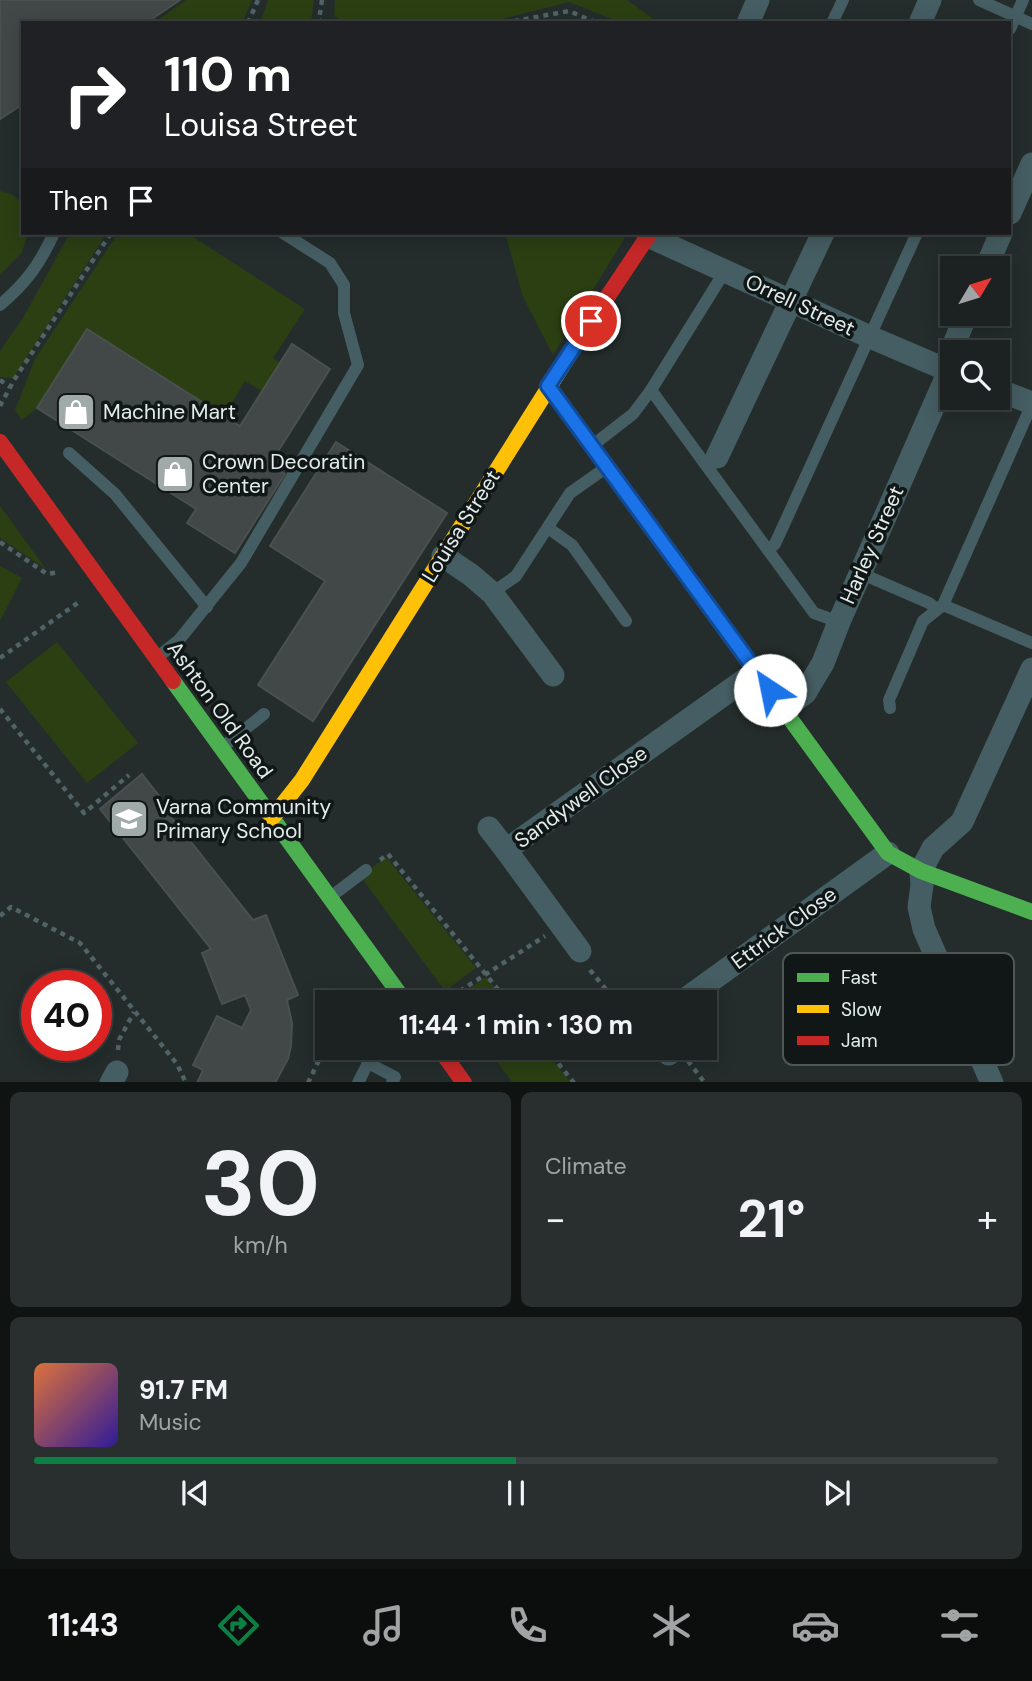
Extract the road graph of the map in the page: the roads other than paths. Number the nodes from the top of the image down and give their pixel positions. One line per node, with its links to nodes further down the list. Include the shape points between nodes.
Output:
1 (758, 0): 7 (street)
2 (843, 0): 8 (lane)
3 (930, 0): 9 (street)
4 (979, 0): 6 (lane)
5 (1023, 0): 6 (lane)
6 (1016, 17): 10 (lane); 11 (lane)
7 (749, 21)
8 (833, 21)
9 (921, 21)
10 (1032, 24)
11 (1011, 27)
12 (1032, 164): 13 (street)
13 (1020, 192): 14 (street)
14 (1011, 211)
15 (53, 235): 25 (lane, via 24,284)
16 (286, 235): 43 (lane, via 330,263 344,285 344,313 358,365 241,563)
17 (648, 235): 28 (main road, Louisa Street)
18 (651, 235): 23 (street, Orrell Street)
19 (822, 235): 24 (street)
20 (917, 235): 26 (lane)
21 (1000, 235): 22 (street)
22 (991, 256)
23 (725, 271): 24 (street, Orrell Street); 30 (lane)
24 (790, 301): 26 (street, Orrell Street); 36 (street)
25 (0, 305)
26 (870, 337): 27 (street, Orrell Street); 39 (lane, via 775,544)
27 (940, 367)
28 (548, 386): 34 (main road); 40 (main road, Louisa Street)
29 (940, 388): 41 (street, Harley Street)
30 (651, 390): 34 (lane, via 633,414); 36 (lane)
31 (1010, 395): 32 (street)
32 (1032, 404): 44 (lane)
33 (0, 442): 48 (main road, Ashton Old Road)
34 (592, 446): 37 (main road)
35 (69, 453): 43 (lane, via 116,494)
36 (712, 461): 39 (lane)
37 (608, 467): 38 (lane, via 570,493); 50 (main road)
38 (548, 528): 42 (lane, via 516,576); 45 (lane, via 572,545)
39 (768, 550): 46 (lane, via 814,613)
40 (443, 556): 42 (street); 56 (main road, Louisa Street, via 302,780)
41 (860, 573): 44 (lane); 46 (street, Harley Street)
42 (492, 593): 51 (street)
43 (207, 607): 48 (lane, via 179,640)
44 (940, 607): 47 (lane); 52 (lane, via 923,621 888,700)
45 (626, 621)
46 (839, 622): 53 (street, Harley Street, via 823,663 805,692)
47 (1032, 643)
48 (156, 658): 55 (main road, Ashton Old Road)
49 (1032, 669): 61 (street, via 962,822 933,848)
50 (757, 671): 53 (main road); 58 (street, Sandywell Close)
51 (553, 675)
52 (890, 708)
53 (783, 710): 59 (main road)
54 (264, 714): 55 (lane)
55 (221, 748): 56 (main road, Ashton Old Road)
56 (272, 818): 62 (main road, Ashton Old Road)
57 (489, 828): 58 (street)
58 (506, 850): 64 (street, Sandywell Close)
59 (888, 853): 61 (main road); 67 (street, Ettrick Close)
60 (366, 870): 62 (lane)
61 (921, 872): 63 (main road); 65 (street, via 919,907)
62 (330, 898): 66 (main road, Ashton Old Road)
63 (1032, 912)
64 (580, 951)
65 (935, 953)
66 (397, 990)
67 (698, 990)
68 (448, 1060): 72 (main road)
69 (984, 1065): 73 (street)
70 (358, 1082): 71 (lane, via 368,1063 395,1077)
71 (392, 1082)
72 (463, 1082)
73 (992, 1082)

